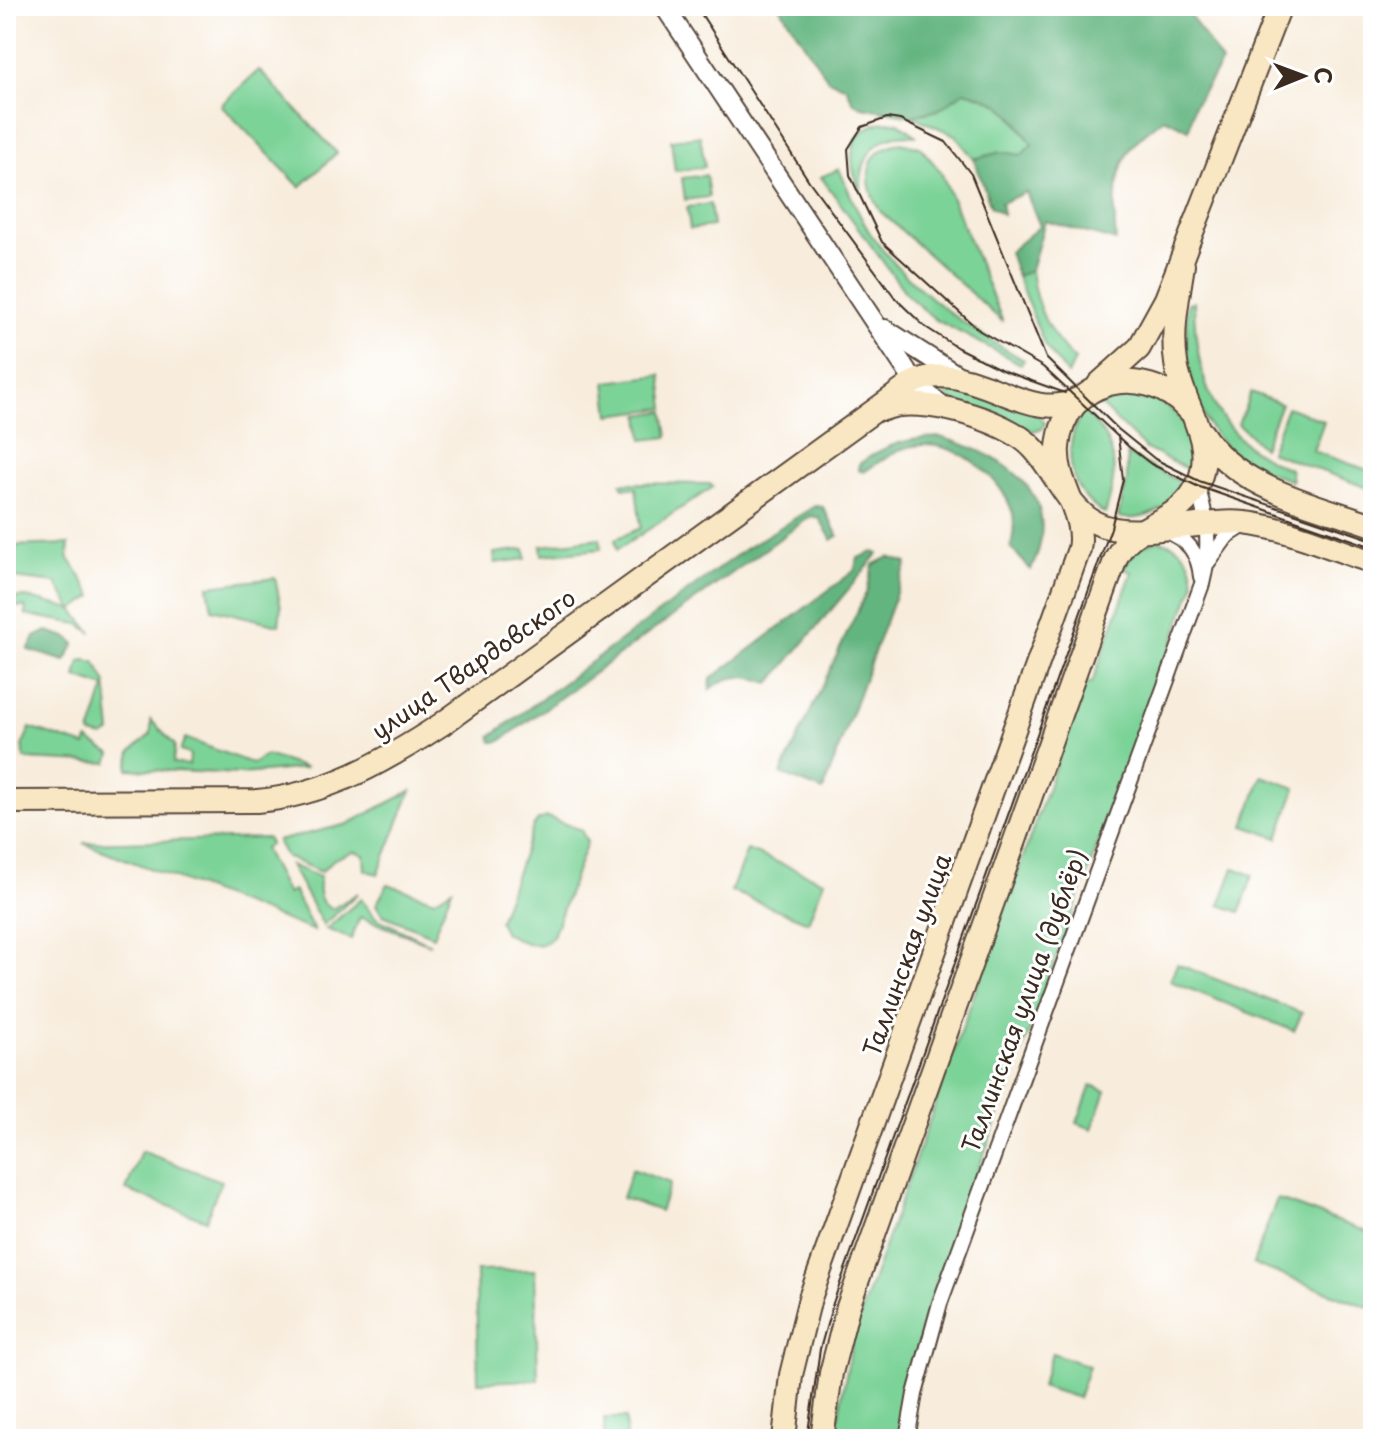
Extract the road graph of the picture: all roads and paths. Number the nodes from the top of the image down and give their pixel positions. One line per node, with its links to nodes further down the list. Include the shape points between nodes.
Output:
1 (664, 6): 4 (street)
2 (1280, 6): 3 (main road, Таллинская улица)
3 (1183, 265): 7 (main road, Таллинская улица, via 1144,343); 10 (main road, Таллинская улица, via 1174,343 1179,381)
4 (871, 314): 5 (street, via 901,342); 6 (street)
5 (957, 375): 6 (main road, улица Твардовского); 7 (main road, улица Твардовского, via 1046,405)
6 (914, 382): 8 (street); 9 (main road, улица Твардовского)
7 (1085, 394): 10 (main road, via 1124,382 1145,384 1177,397); 12 (main road, Таллинская улица, via 1058,442 1059,474)
8 (946, 407): 9 (main road, улица Твардовского, via 904,403); 12 (main road, улица Твардовского, via 1024,439)
9 (869, 416): 20 (main road, улица Твардовского, via 442,724 383,761 327,787 257,801)
10 (1195, 421): 11 (main road, Таллинская улица, via 1204,459); 15 (main road, via 1218,456 1254,480)
11 (1197, 486): 13 (street, Таллинская улица (дублёр)); 16 (main road, via 1178,512)
12 (1066, 492): 16 (main road, via 1097,523 1126,530); 21 (main road, Таллинская улица, via 1080,527 1079,549 810,1298 791,1375)
13 (1207, 523): 14 (main road); 16 (main road); 17 (street, Таллинская улица (дублёр))
14 (1247, 523): 17 (street, Таллинская улица (дублёр), via 1227,536); 18 (main road)
15 (1373, 525)
16 (1150, 527): 19 (street, via 1188,543); 22 (main road, via 1128,540 1116,558 848,1307)
17 (1207, 562): 19 (street, Таллинская улица (дублёр))
18 (1373, 562)
19 (1202, 584): 23 (street, Таллинская улица (дублёр), via 940,1303)
20 (6, 802)
21 (784, 1439)
22 (822, 1439)
23 (907, 1439)

